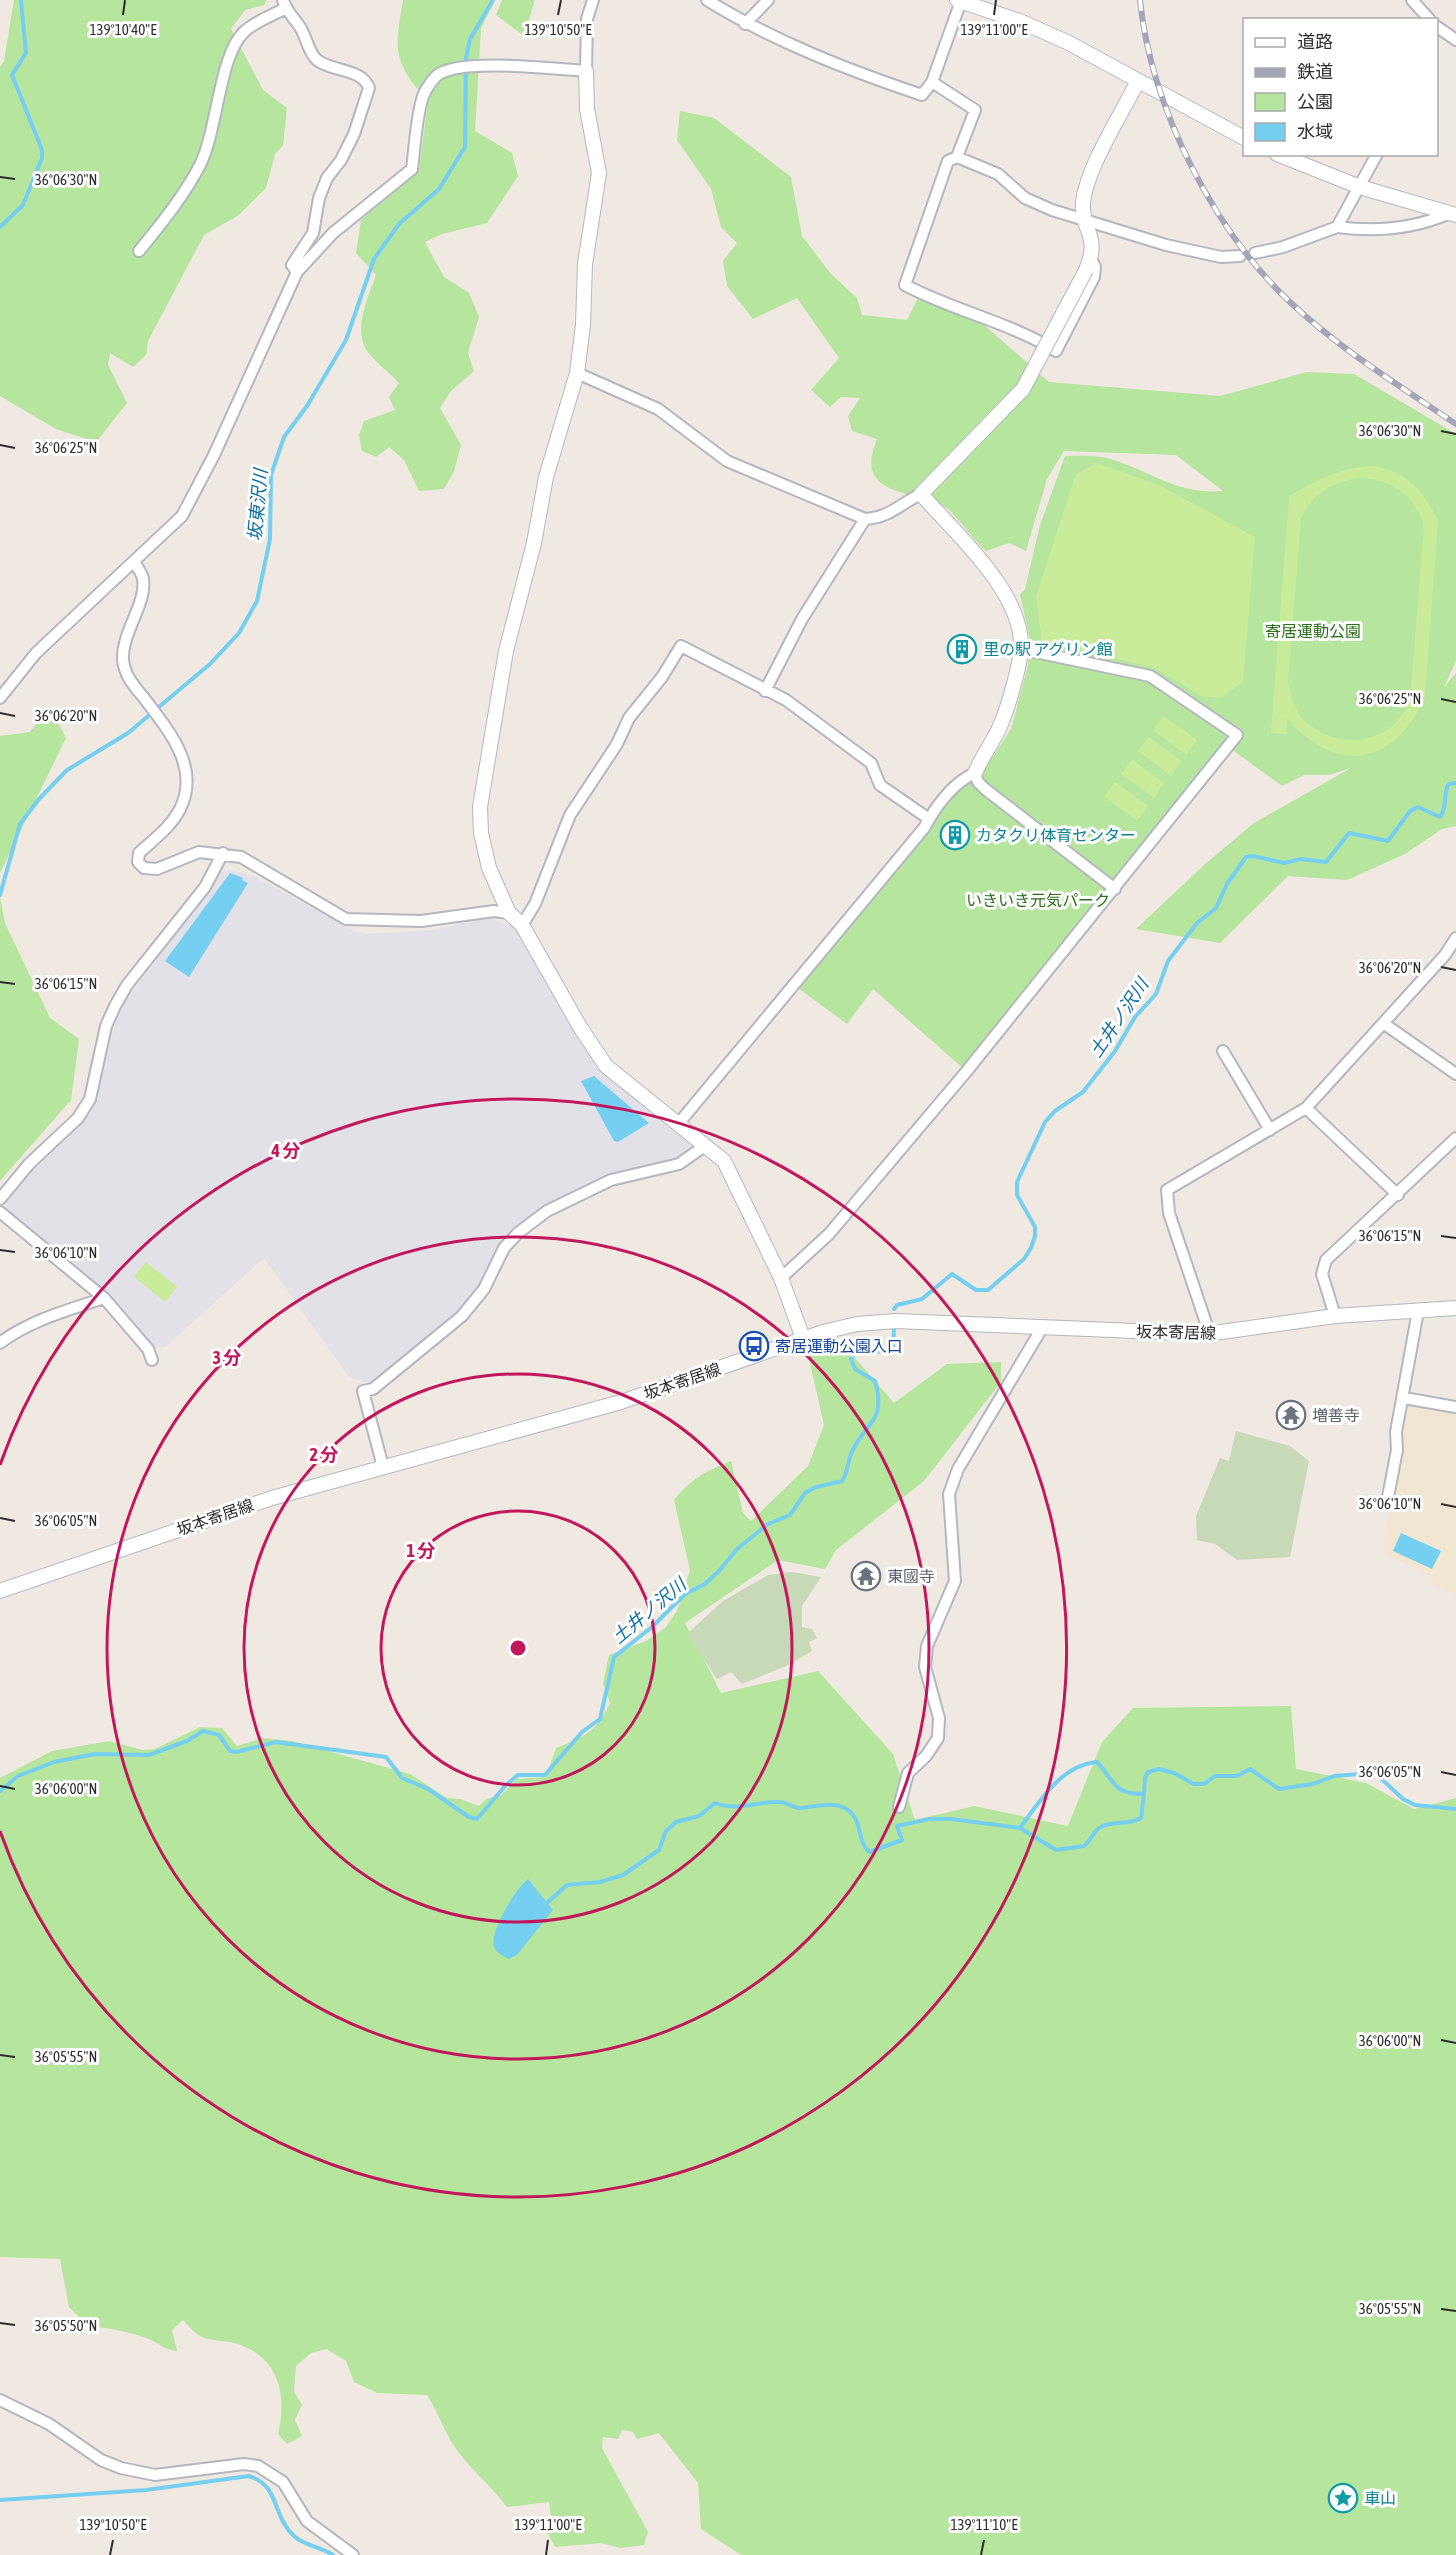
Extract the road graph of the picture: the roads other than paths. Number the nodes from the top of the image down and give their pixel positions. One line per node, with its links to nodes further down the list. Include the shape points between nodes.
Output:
1 (593, 0): 11 (street, via 587,19)
2 (707, 0): 8 (street)
3 (768, 0): 8 (street)
4 (1412, 0): 7 (street)
5 (959, 1): 12 (street, via 1069,43); 13 (street)
6 (284, 4): 22 (street, via 238,39 227,68 213,134 200,165 172,210); 26 (street, via 319,62 359,77 369,88 354,134 327,178 313,233 292,265)
7 (1428, 18)
8 (745, 24): 13 (street, via 874,79 922,95)
9 (1438, 32): 10 (street)
10 (1456, 40)
11 (586, 71): 26 (street, via 494,66 455,68 438,74 423,96 412,169 333,233); 27 (street, via 587,110 599,173 585,264)
12 (1138, 81): 14 (street); 20 (street, via 1087,183 1083,206)
13 (932, 82): 17 (street, via 975,110)
14 (1243, 137)
15 (1282, 156): 18 (street)
16 (1376, 156): 18 (street)
17 (957, 157): 20 (street, via 998,174 1025,198); 25 (street, via 948,161 905,285 1056,351 1094,277 1095,267)
18 (1360, 187): 19 (street); 21 (street)
19 (1453, 214): 21 (street, via 1394,228)
20 (1086, 219): 24 (street, via 1166,245 1221,257); 25 (street, via 1093,248)
21 (1337, 227): 23 (street)
22 (139, 251)
23 (1255, 253)
24 (1240, 256)
25 (1088, 265): 28 (street, bridge, via 1023,389)
26 (297, 272): 30 (street, via 182,516)
27 (577, 374): 29 (street, via 658,409 727,461); 38 (street, via 546,477 534,543 506,651 480,807 489,868)
28 (921, 494): 29 (street, via 884,518); 31 (street, via 1010,599)
29 (865, 519): 32 (street, via 802,619)
30 (135, 563): 33 (street, via 36,653); 36 (street, via 143,577 124,642 127,677 176,740 186,772 180,810 139,853 138,862 144,868 157,868 199,852)
31 (1021, 649): 34 (street, via 1001,726); 37 (street, via 1150,676 1237,735)
32 (765, 691): 35 (street, via 786,700 871,763 880,785); 39 (street, via 681,646 629,718 617,744 570,814 535,904)
33 (0, 698)
34 (975, 773): 35 (street, via 964,777 948,792); 37 (street, via 985,789)
35 (929, 819): 45 (street)
36 (223, 853): 38 (street, via 241,857 346,919 421,921 494,910); 50 (street, via 205,886 115,1006 106,1026 90,1100 78,1118 29,1164)
37 (1115, 889): 52 (street, via 829,1233)
38 (509, 913): 39 (street)
39 (522, 925): 45 (street, via 606,1066)
40 (1456, 938): 41 (street)
41 (1383, 1023): 43 (street); 44 (street)
42 (1223, 1051): 46 (street)
43 (1456, 1074)
44 (1306, 1108): 46 (street); 49 (street)
45 (679, 1123): 47 (street)
46 (1270, 1130): 58 (street, via 1167,1190 1168,1213)
47 (706, 1145): 52 (street, via 723,1161 736,1183); 64 (street, via 679,1164 611,1180 577,1195 518,1233 504,1248 483,1289 462,1316 373,1389 363,1392)
48 (1454, 1145): 49 (street)
49 (1398, 1195): 56 (street, via 1326,1260 1322,1274)
50 (0, 1199)
51 (0, 1212): 53 (street)
52 (781, 1278): 59 (street)
53 (104, 1298): 60 (street, via 40,1321); 61 (street, via 148,1349)
54 (1456, 1308): 55 (street, 坂本寄居線)
55 (1418, 1311): 56 (street, 坂本寄居線); 62 (street)
56 (1335, 1316): 58 (street, 坂本寄居線)
57 (1042, 1328): 58 (street, 坂本寄居線); 59 (street, 坂本寄居線, via 870,1322); 67 (street, via 958,1469 948,1494 955,1581 927,1646 925,1667 939,1718 938,1738 908,1773)
58 (1207, 1334)
59 (803, 1338): 64 (street, 坂本寄居線, via 621,1402)
60 (0, 1343)
61 (152, 1360)
62 (1404, 1398): 63 (street); 65 (street)
63 (1456, 1407)
64 (382, 1467): 66 (street, 坂本寄居線, via 272,1498)
65 (1387, 1502)
66 (0, 1591)
67 (899, 1807)
68 (0, 2400): 69 (street, via 49,2424 101,2460 121,2468 155,2475 244,2464 266,2469 283,2482 307,2521)
69 (353, 2555)

